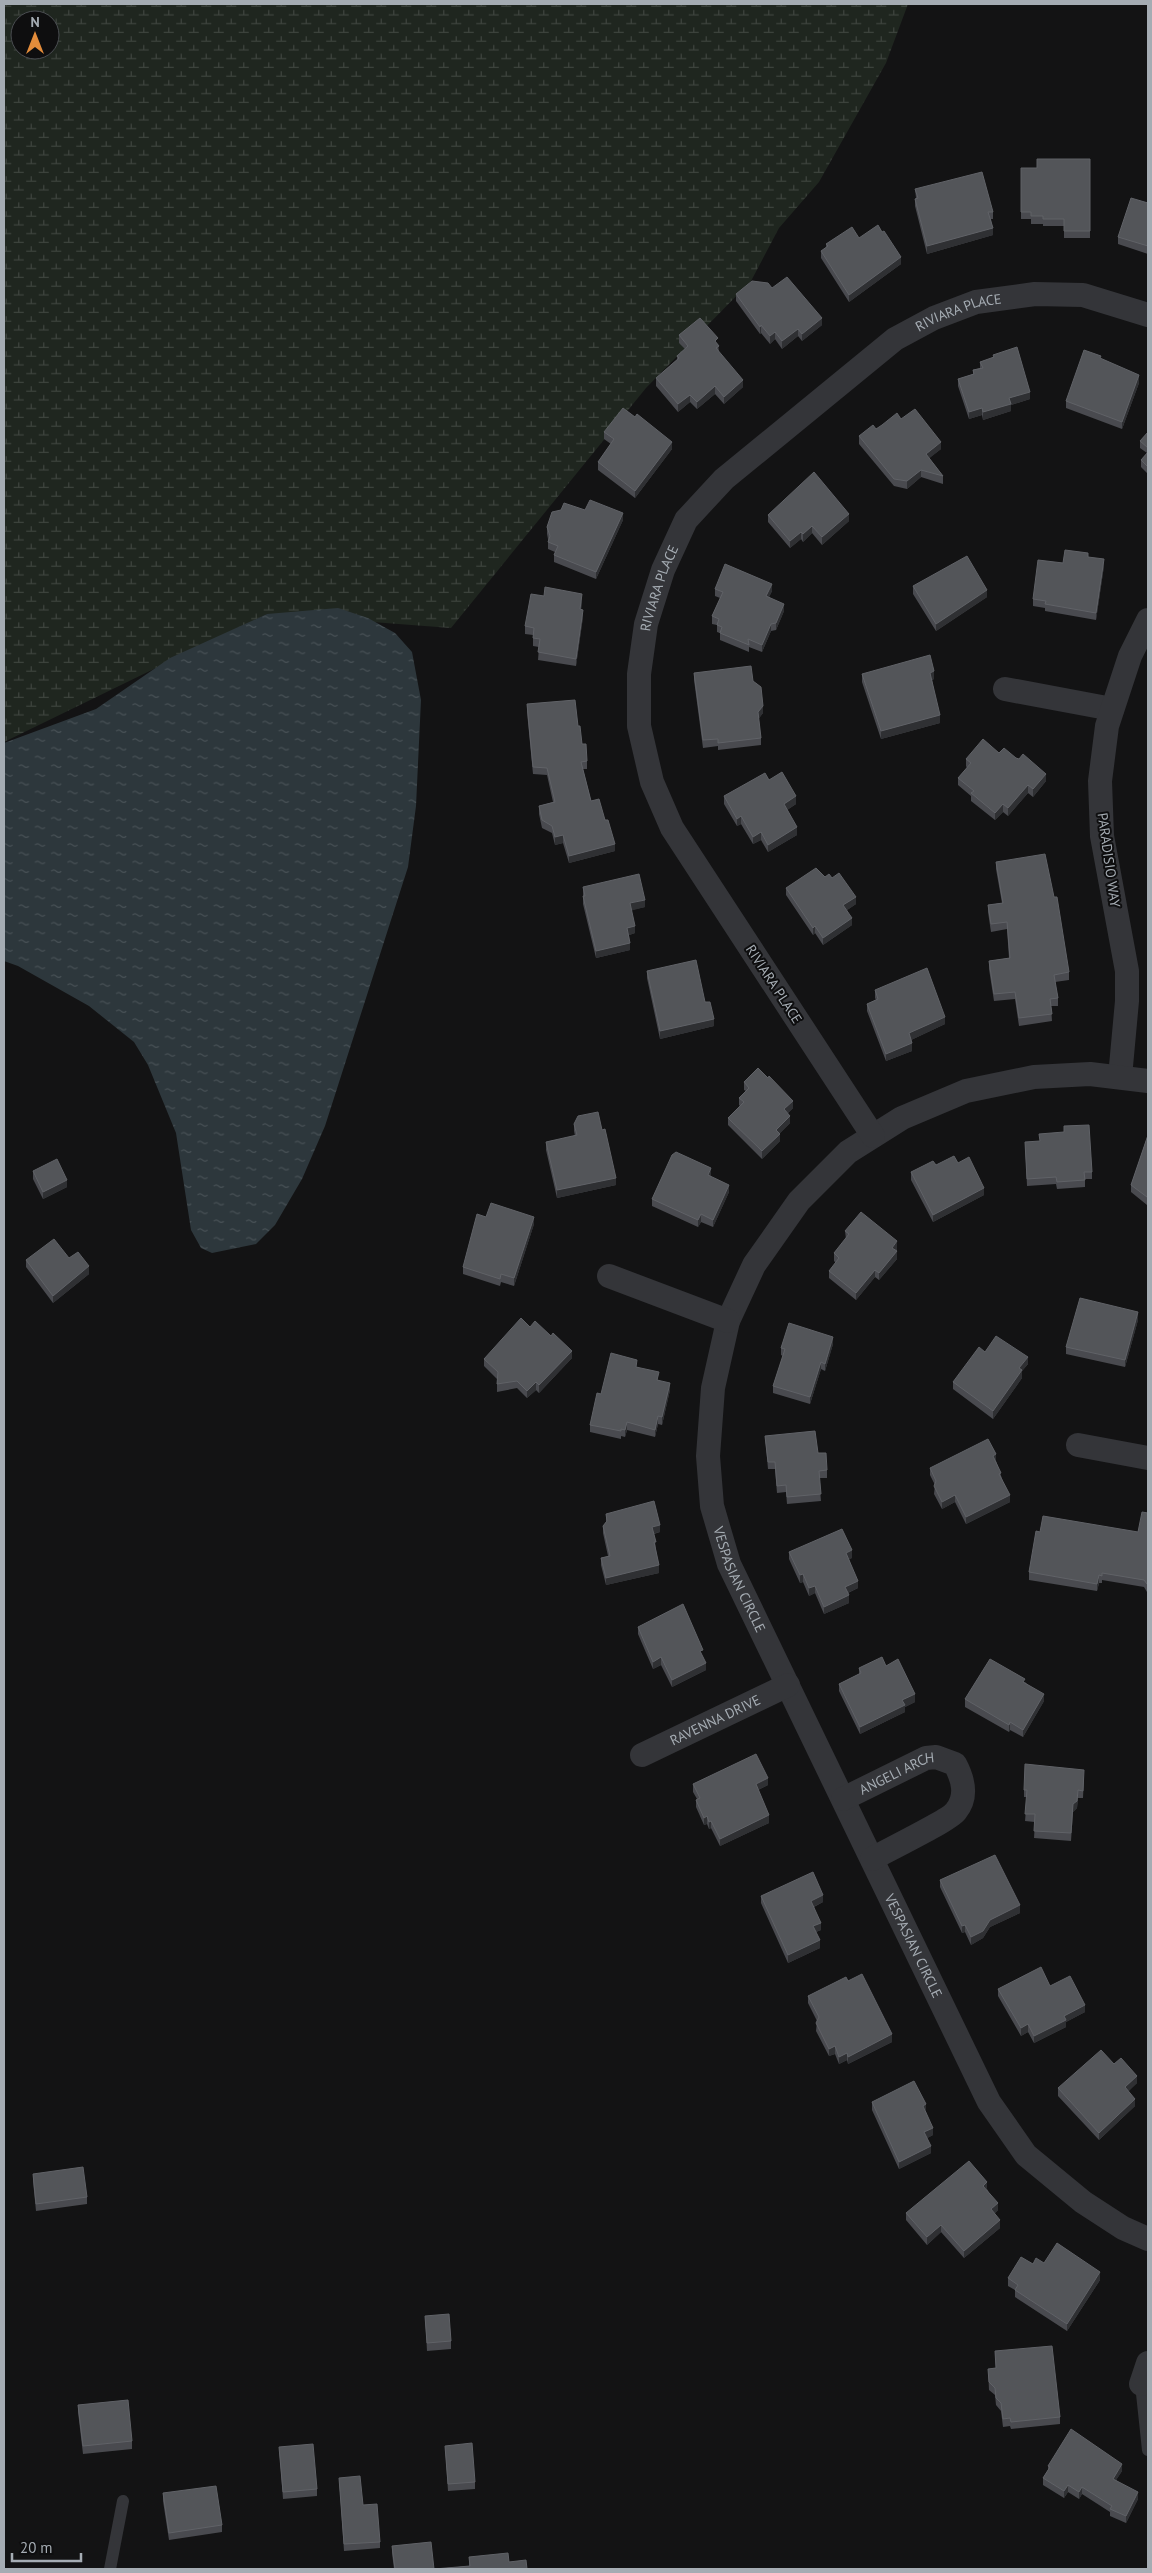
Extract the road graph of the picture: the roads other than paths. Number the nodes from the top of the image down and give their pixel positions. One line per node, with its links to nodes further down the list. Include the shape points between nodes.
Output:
1 (1148, 315): 7 (street, RIVIARA PLACE, via 1083,295 1035,294 976,302 934,318 895,339 724,479 686,520 663,570 646,624 639,674 639,726 652,782 672,828)
2 (1148, 620): 4 (street, PARADISIO WAY, via 1130,656)
3 (1005, 689): 4 (street)
4 (1112, 709): 5 (street, PARADISIO WAY, via 1100,781 1102,836 1127,971)
5 (1120, 1077): 6 (street, VESPASIAN CIRCLE); 7 (street, VESPASIAN CIRCLE, via 1090,1074 1034,1077 966,1092 902,1118)
6 (1148, 1081)
7 (874, 1136): 9 (street, VESPASIAN CIRCLE, via 848,1152 799,1201 754,1264)
8 (609, 1276): 9 (street)
9 (728, 1321): 12 (street, VESPASIAN CIRCLE, via 713,1388 708,1456 712,1506 730,1564)
10 (1078, 1445): 11 (street)
11 (1148, 1458)
12 (788, 1685): 13 (street, RAVENNA DRIVE); 14 (street, VESPASIAN CIRCLE)
13 (642, 1755)
14 (843, 1800): 15 (street, VESPASIAN CIRCLE); 15 (street, ANGELI ARCH, via 926,1758 936,1757 955,1764 962,1778 963,1799 956,1813)
15 (872, 1859): 16 (street, VESPASIAN CIRCLE, via 989,2102 1026,2155 1083,2202 1123,2228)
16 (1148, 2239)
17 (1145, 2373): 18 (lane)
18 (1148, 2450)
19 (123, 2501): 20 (lane)
20 (110, 2569)

